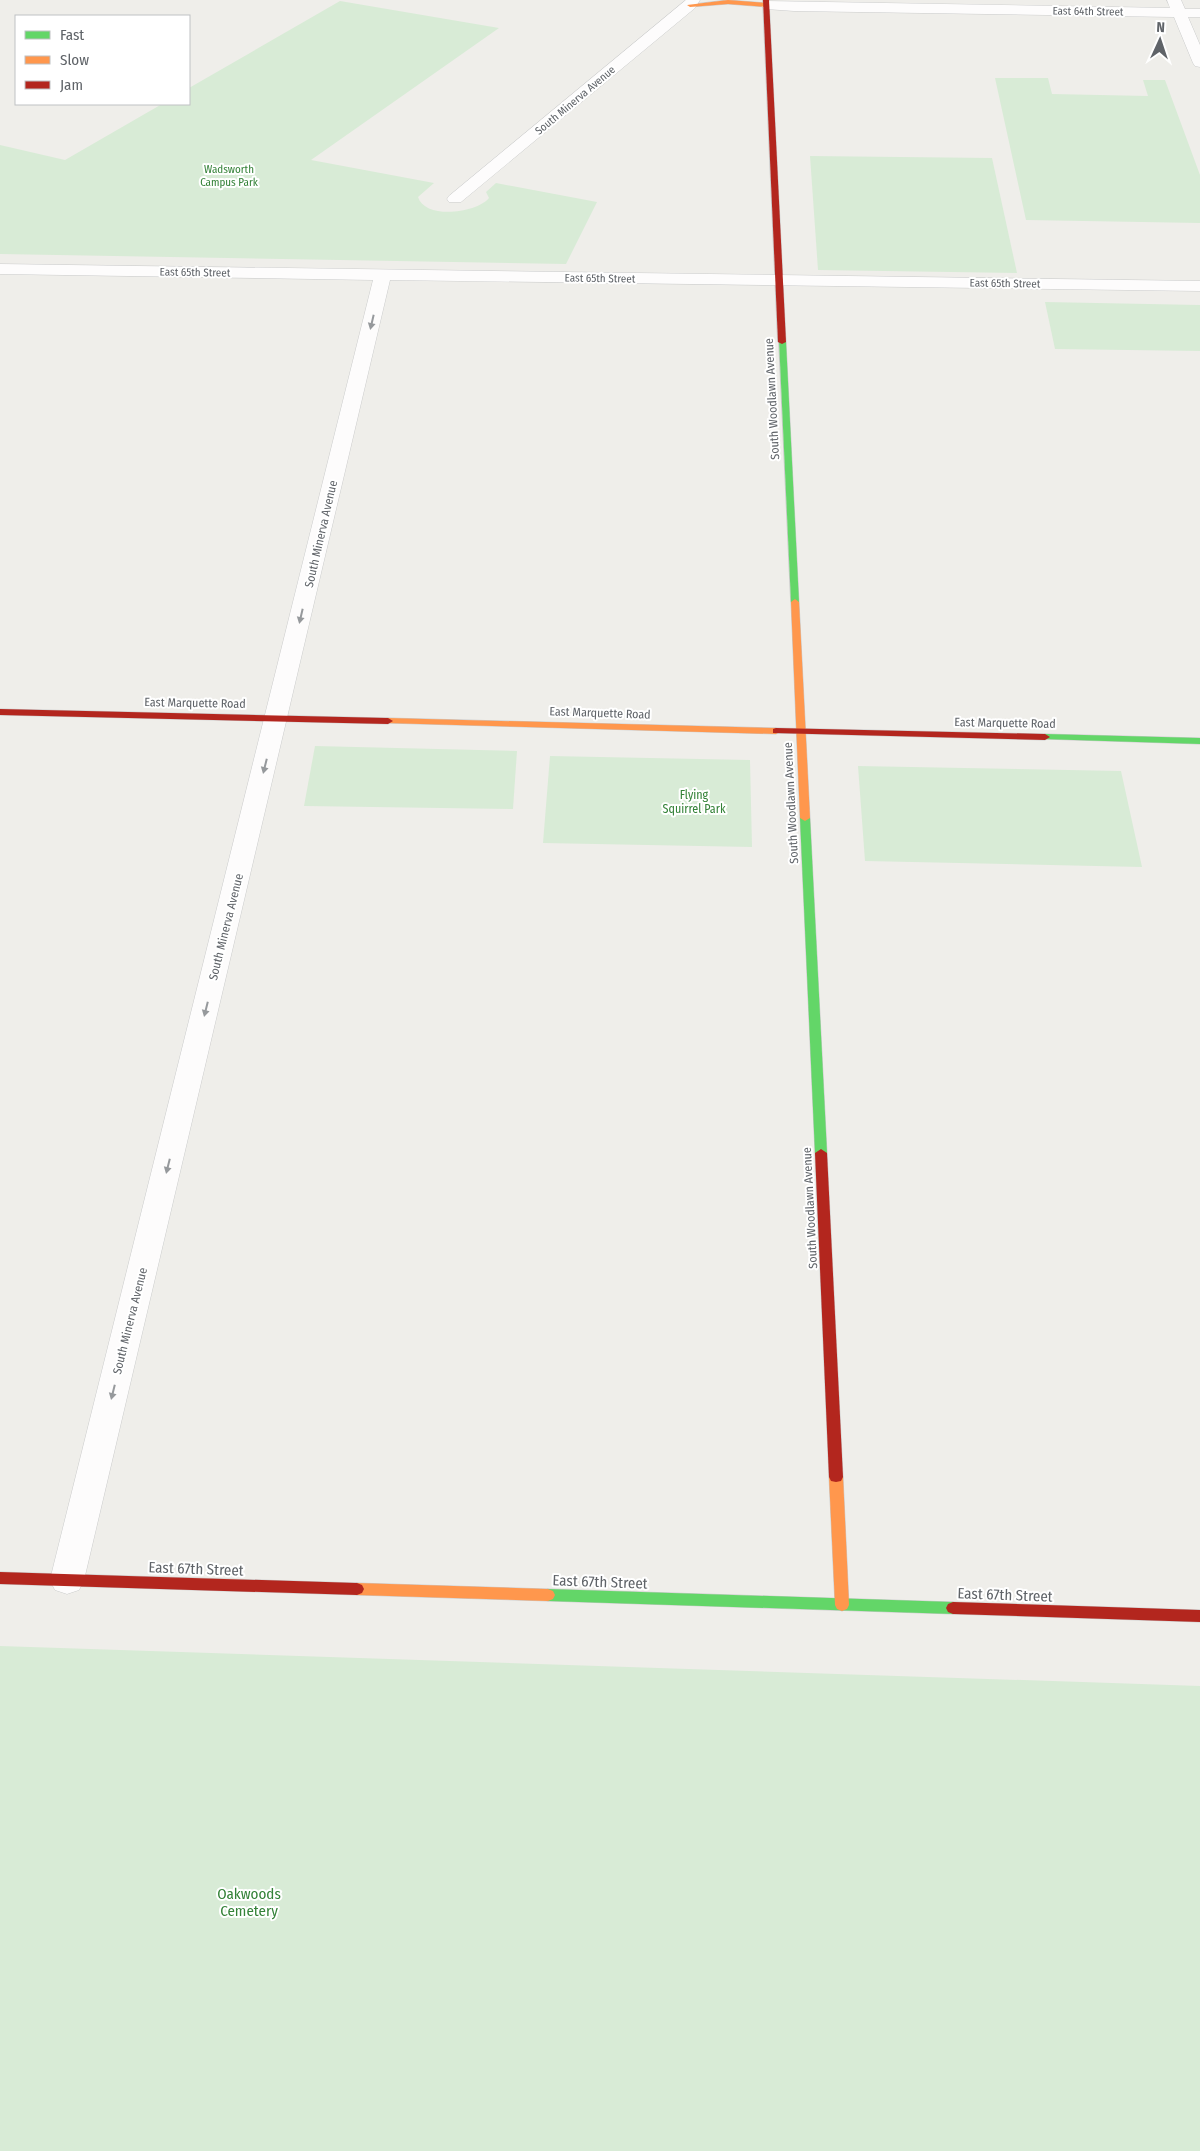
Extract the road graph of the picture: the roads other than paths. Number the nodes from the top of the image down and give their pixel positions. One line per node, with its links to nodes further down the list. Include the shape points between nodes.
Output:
1 (766, 2): 2 (street); 3 (street, East 64th Street, via 794,7); 9 (street, South Woodlawn Avenue)
2 (692, 3): 6 (street, South Minerva Avenue)
3 (1177, 6): 4 (street, East 64th Street); 5 (street)
4 (1200, 13)
5 (1200, 63)
6 (456, 199)
7 (0, 269): 8 (street, East 65th Street)
8 (383, 274): 9 (street, East 65th Street); 12 (street, South Minerva Avenue, one-way to 12)
9 (780, 280): 10 (street, East 65th Street); 13 (street, South Woodlawn Avenue)
10 (1200, 286)
11 (0, 712): 12 (street, East Marquette Road)
12 (276, 718): 13 (street, East Marquette Road); 16 (street, South Minerva Avenue, one-way to 16)
13 (801, 732): 14 (street, East Marquette Road); 17 (street, South Woodlawn Avenue)
14 (1200, 741)
15 (0, 1578): 16 (street, East 67th Street)
16 (67, 1580): 17 (street, East 67th Street)
17 (842, 1605): 18 (street, East 67th Street)
18 (1200, 1616)

